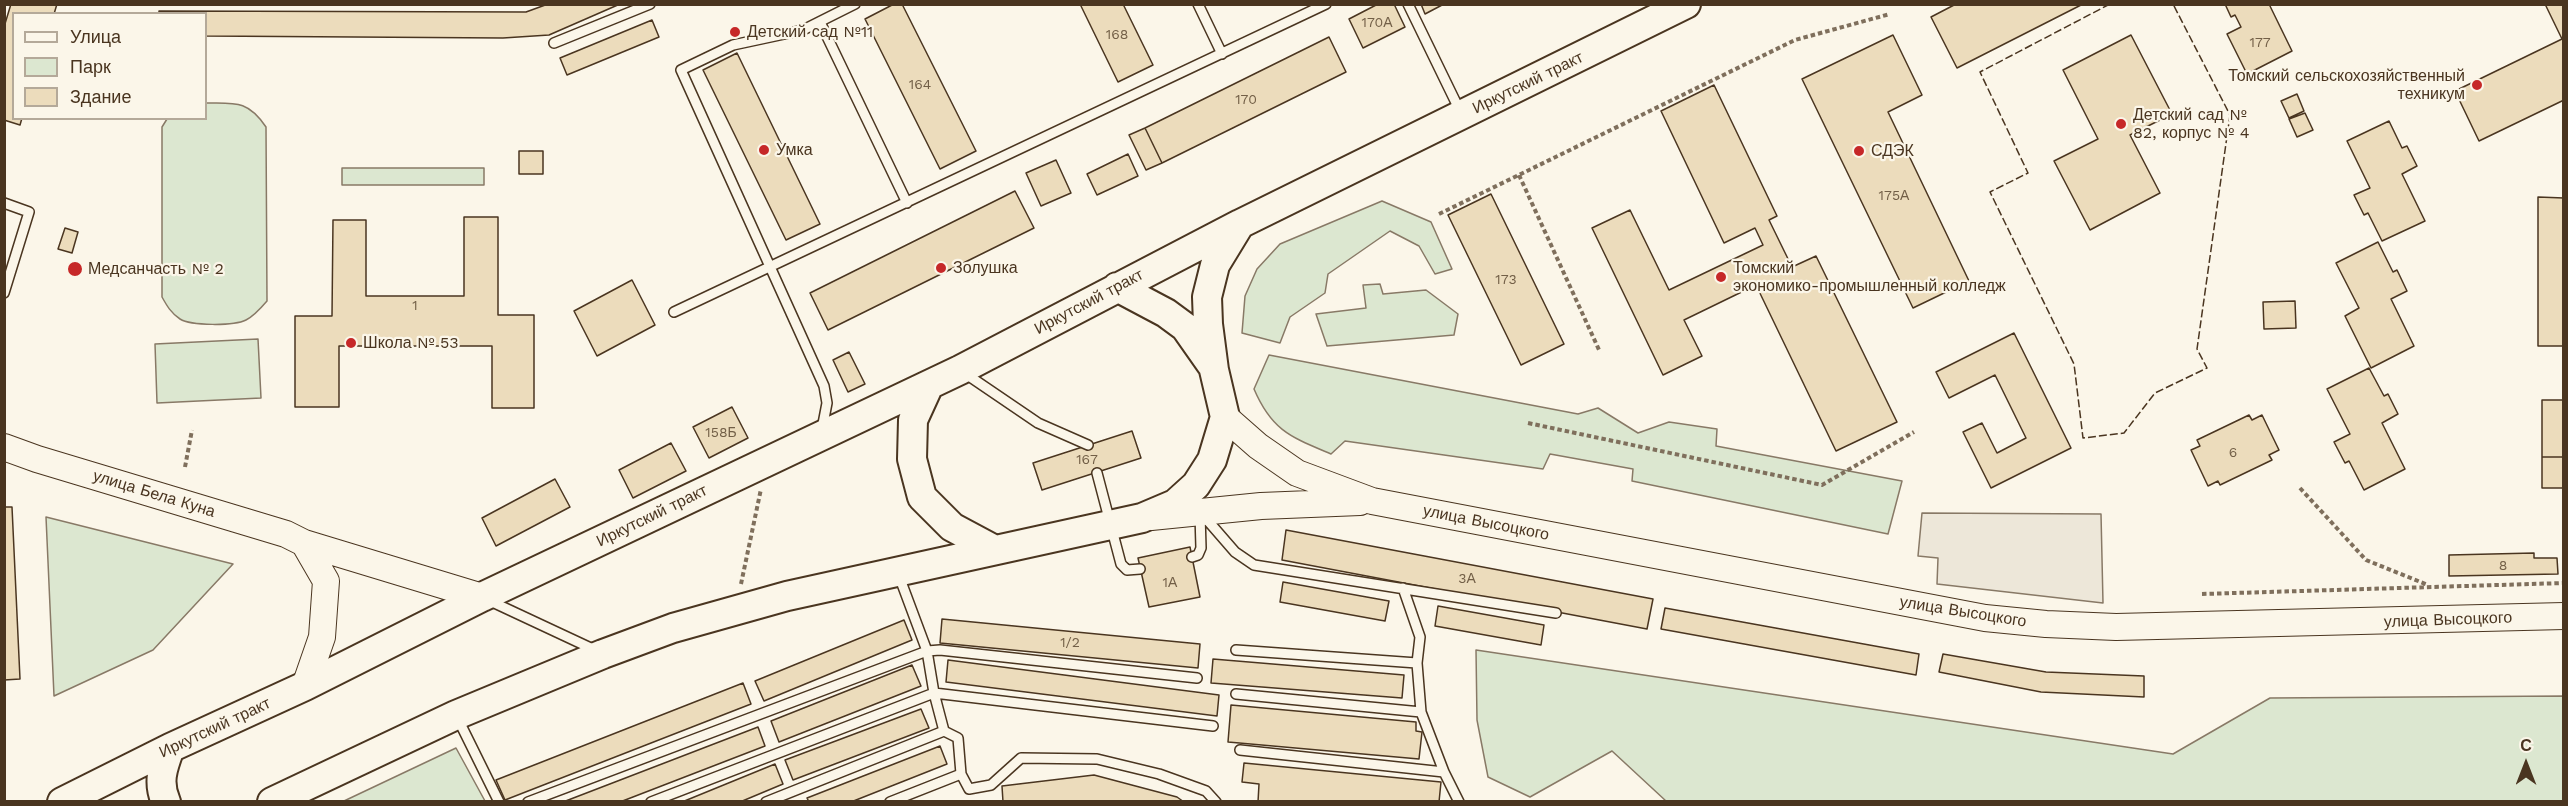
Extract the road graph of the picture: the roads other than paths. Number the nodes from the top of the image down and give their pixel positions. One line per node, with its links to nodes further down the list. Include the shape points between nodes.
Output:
1 (650, 4): 8 (lane)
2 (855, 4): 7 (lane)
3 (1198, 4): 9 (lane)
4 (1326, 4): 9 (lane)
5 (1408, 4): 10 (lane)
6 (1686, 4): 10 (main road, Иркутский тракт)
7 (820, 22): 12 (lane); 14 (lane, via 803,30 733,45 681,70)
8 (554, 43)
9 (1222, 54): 12 (lane)
10 (1462, 115): 13 (main road, Иркутский тракт)
11 (4, 203): 15 (lane, via 29,212)
12 (907, 203): 14 (lane)
13 (1240, 224): 16 (main road, Иркутский тракт); 20 (main road, via 1215,266 1207,297)
14 (771, 267): 18 (lane); 23 (lane, via 824,386 826,417)
15 (7, 269): 17 (lane)
16 (1117, 287): 19 (main road, Иркутский тракт); 20 (main road, via 1185,327)
17 (4, 293)
18 (674, 312)
19 (960, 370): 21 (main road, Иркутский тракт); 24 (lane, via 1038,423)
20 (1214, 370): 22 (main road)
21 (929, 385): 23 (main road, Иркутский тракт); 32 (main road, via 913,420 912,459 922,497 952,526)
22 (1225, 417): 27 (main road, улица Высоцкого, via 1298,473); 29 (main road, via 1212,460 1196,485 1175,504)
23 (819, 437): 37 (main road, Иркутский тракт)
24 (1088, 445)
25 (4, 447): 31 (main road, улица Бела Куна, via 286,534)
26 (1097, 473): 30 (lane)
27 (1372, 501): 28 (main road, улица Высоцкого); 39 (main road, улица Высоцкого, via 1984,618 2046,624 2211,626)
28 (1200, 512): 29 (main road, улица Высоцкого); 33 (lane, via 1201,548); 36 (lane, via 1235,552 1254,565)
29 (1142, 518): 30 (main road)
30 (1112, 525): 32 (main road); 34 (lane, via 1123,567)
31 (304, 543): 37 (main road, улица Бела Куна); 45 (main road, via 326,581 322,637)
32 (995, 550): 35 (main road)
33 (1192, 557)
34 (1140, 568)
35 (898, 571): 41 (lane); 42 (main road, via 747,606)
36 (1403, 588): 38 (lane); 43 (lane, via 1420,637)
37 (483, 597): 42 (lane); 45 (main road, Иркутский тракт)
38 (1556, 614)
39 (2564, 616)
40 (1236, 650): 43 (lane)
41 (927, 651): 44 (lane); 46 (lane); 60 (lane)
42 (603, 654): 49 (main road)
43 (1417, 663): 48 (lane)
44 (1197, 678)
45 (305, 686): 52 (main road, Иркутский тракт)
46 (934, 693): 50 (lane); 51 (lane); 61 (lane)
47 (1236, 694): 48 (lane)
48 (1421, 712): 54 (lane)
49 (456, 715): 58 (main road); 59 (lane)
50 (1213, 726)
51 (944, 731): 55 (lane, via 958,738); 62 (lane)
52 (170, 748): 56 (main road, Иркутский тракт); 57 (main road, via 161,773)
53 (1240, 750): 54 (lane)
54 (1444, 772): 65 (lane)
55 (961, 774): 63 (lane); 64 (lane, via 969,789 991,785 1021,758 1097,759 1159,774 1206,791)
56 (62, 801)
57 (166, 801)
58 (272, 801)
59 (499, 801)
60 (528, 801)
61 (651, 801)
62 (766, 801)
63 (890, 801)
64 (1216, 801)
65 (1459, 801)

